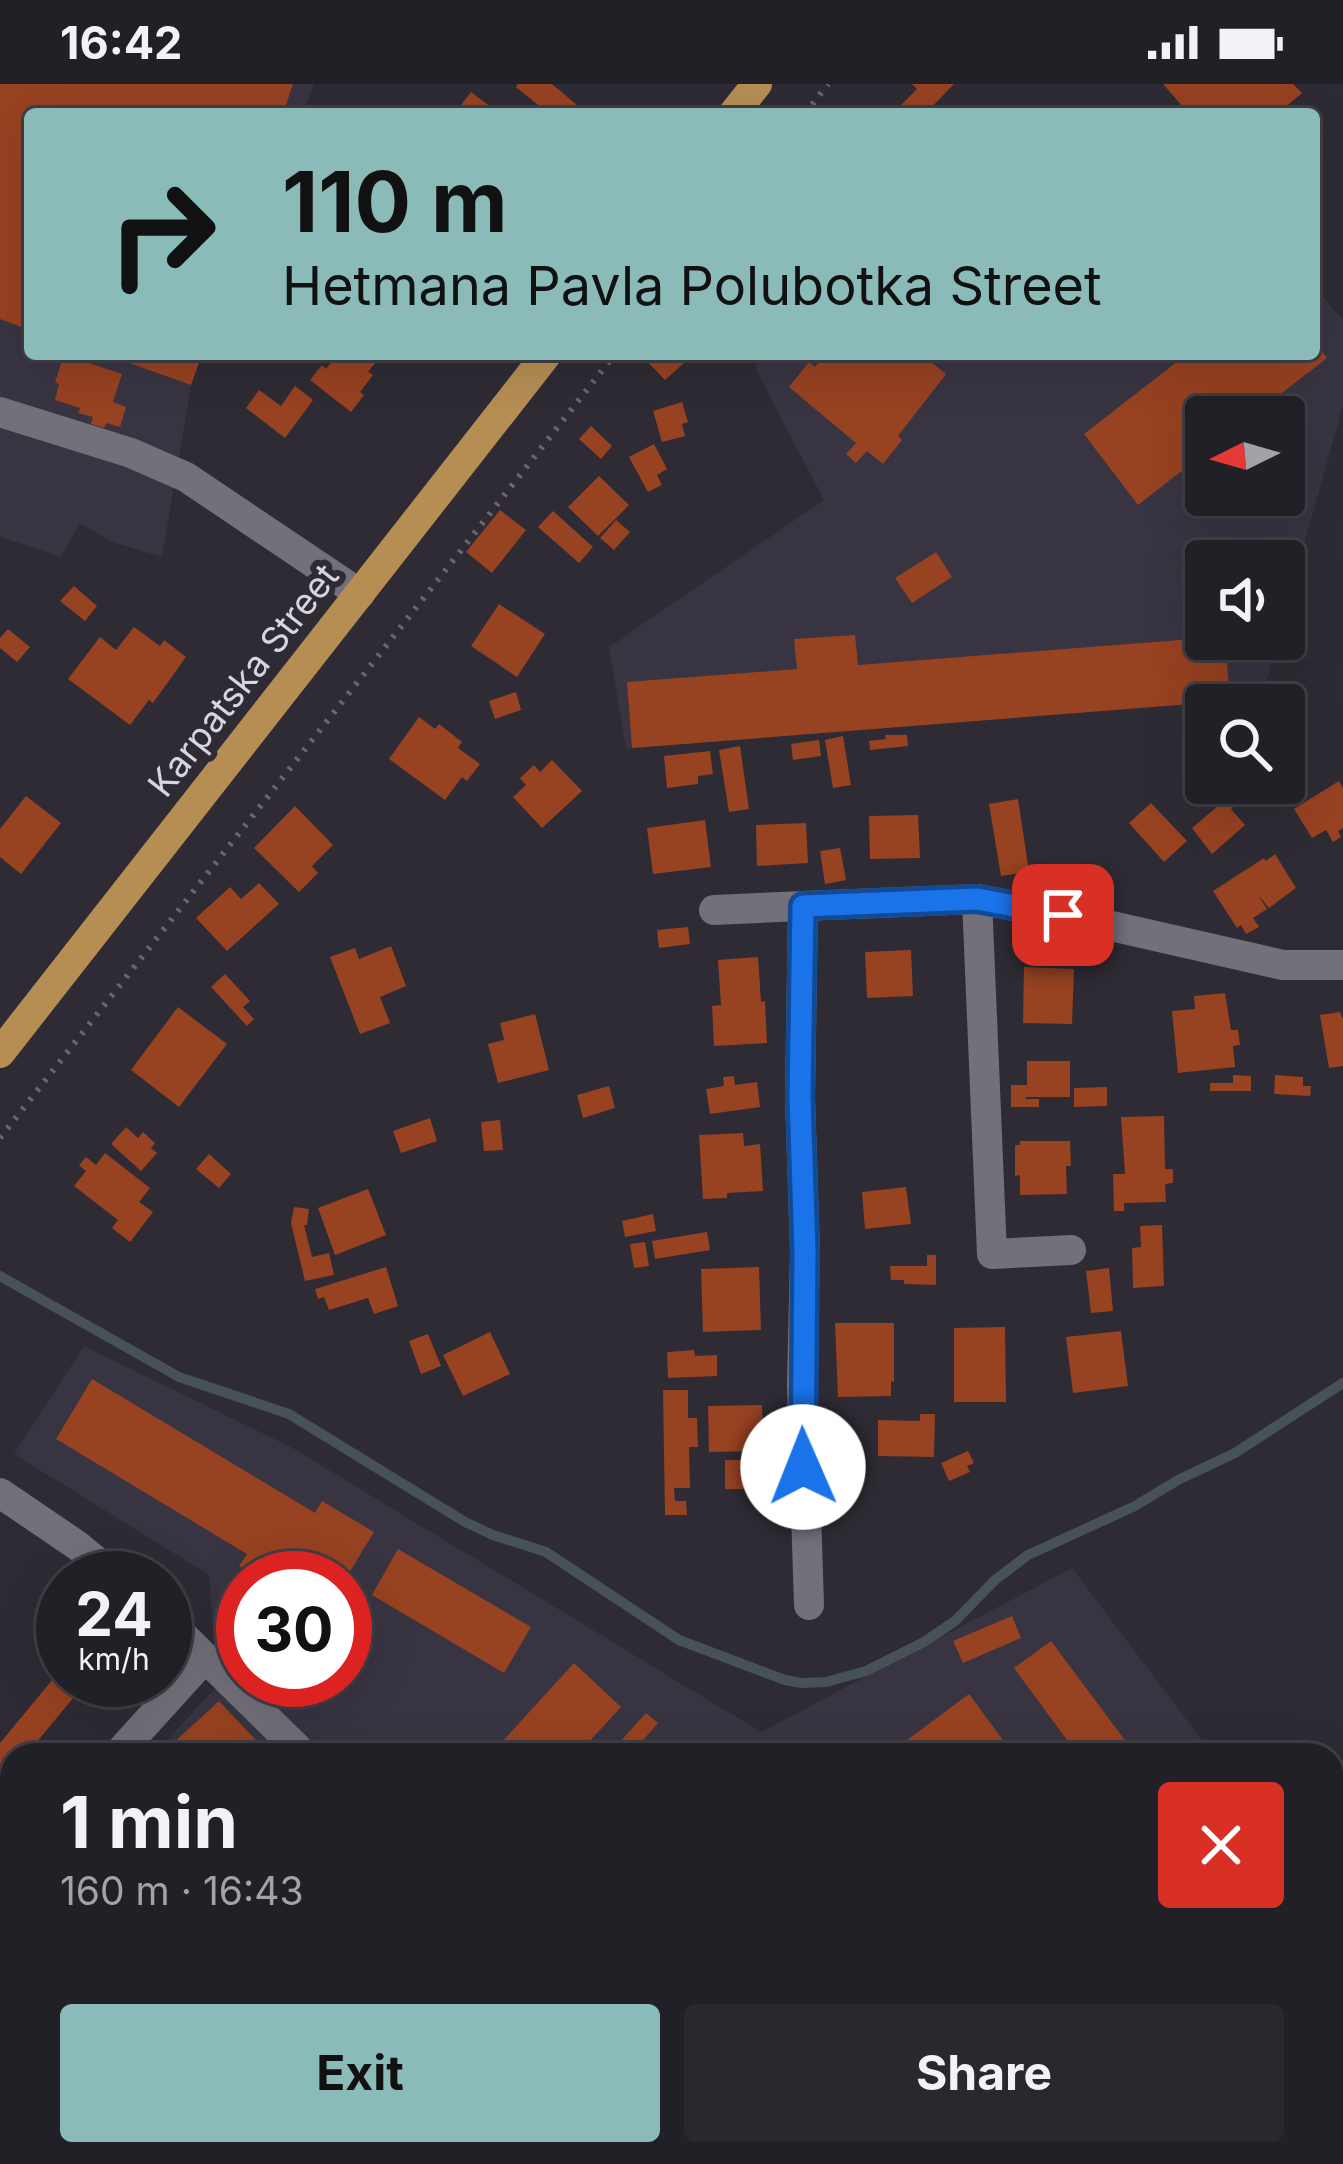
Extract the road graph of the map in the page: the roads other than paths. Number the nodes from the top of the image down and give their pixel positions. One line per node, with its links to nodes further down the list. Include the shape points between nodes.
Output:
1 (757, 84): 2 (main road)
2 (739, 108)
3 (542, 360): 5 (main road, Karpatska Street)
4 (0, 412): 5 (street, via 187,476)
5 (360, 594): 10 (main road, Karpatska Street)
6 (977, 899): 7 (street); 9 (street, via 1283,965); 11 (street, via 992,1253)
7 (803, 906): 8 (street); 14 (street)
8 (714, 910)
9 (1343, 964)
10 (0, 1053)
11 (1071, 1250)
12 (0, 1493): 13 (street)
13 (84, 1551)
14 (809, 1605)
15 (192, 1645): 16 (street)
16 (205, 1658): 17 (street); 18 (street)
17 (128, 1743)
18 (292, 1743)

